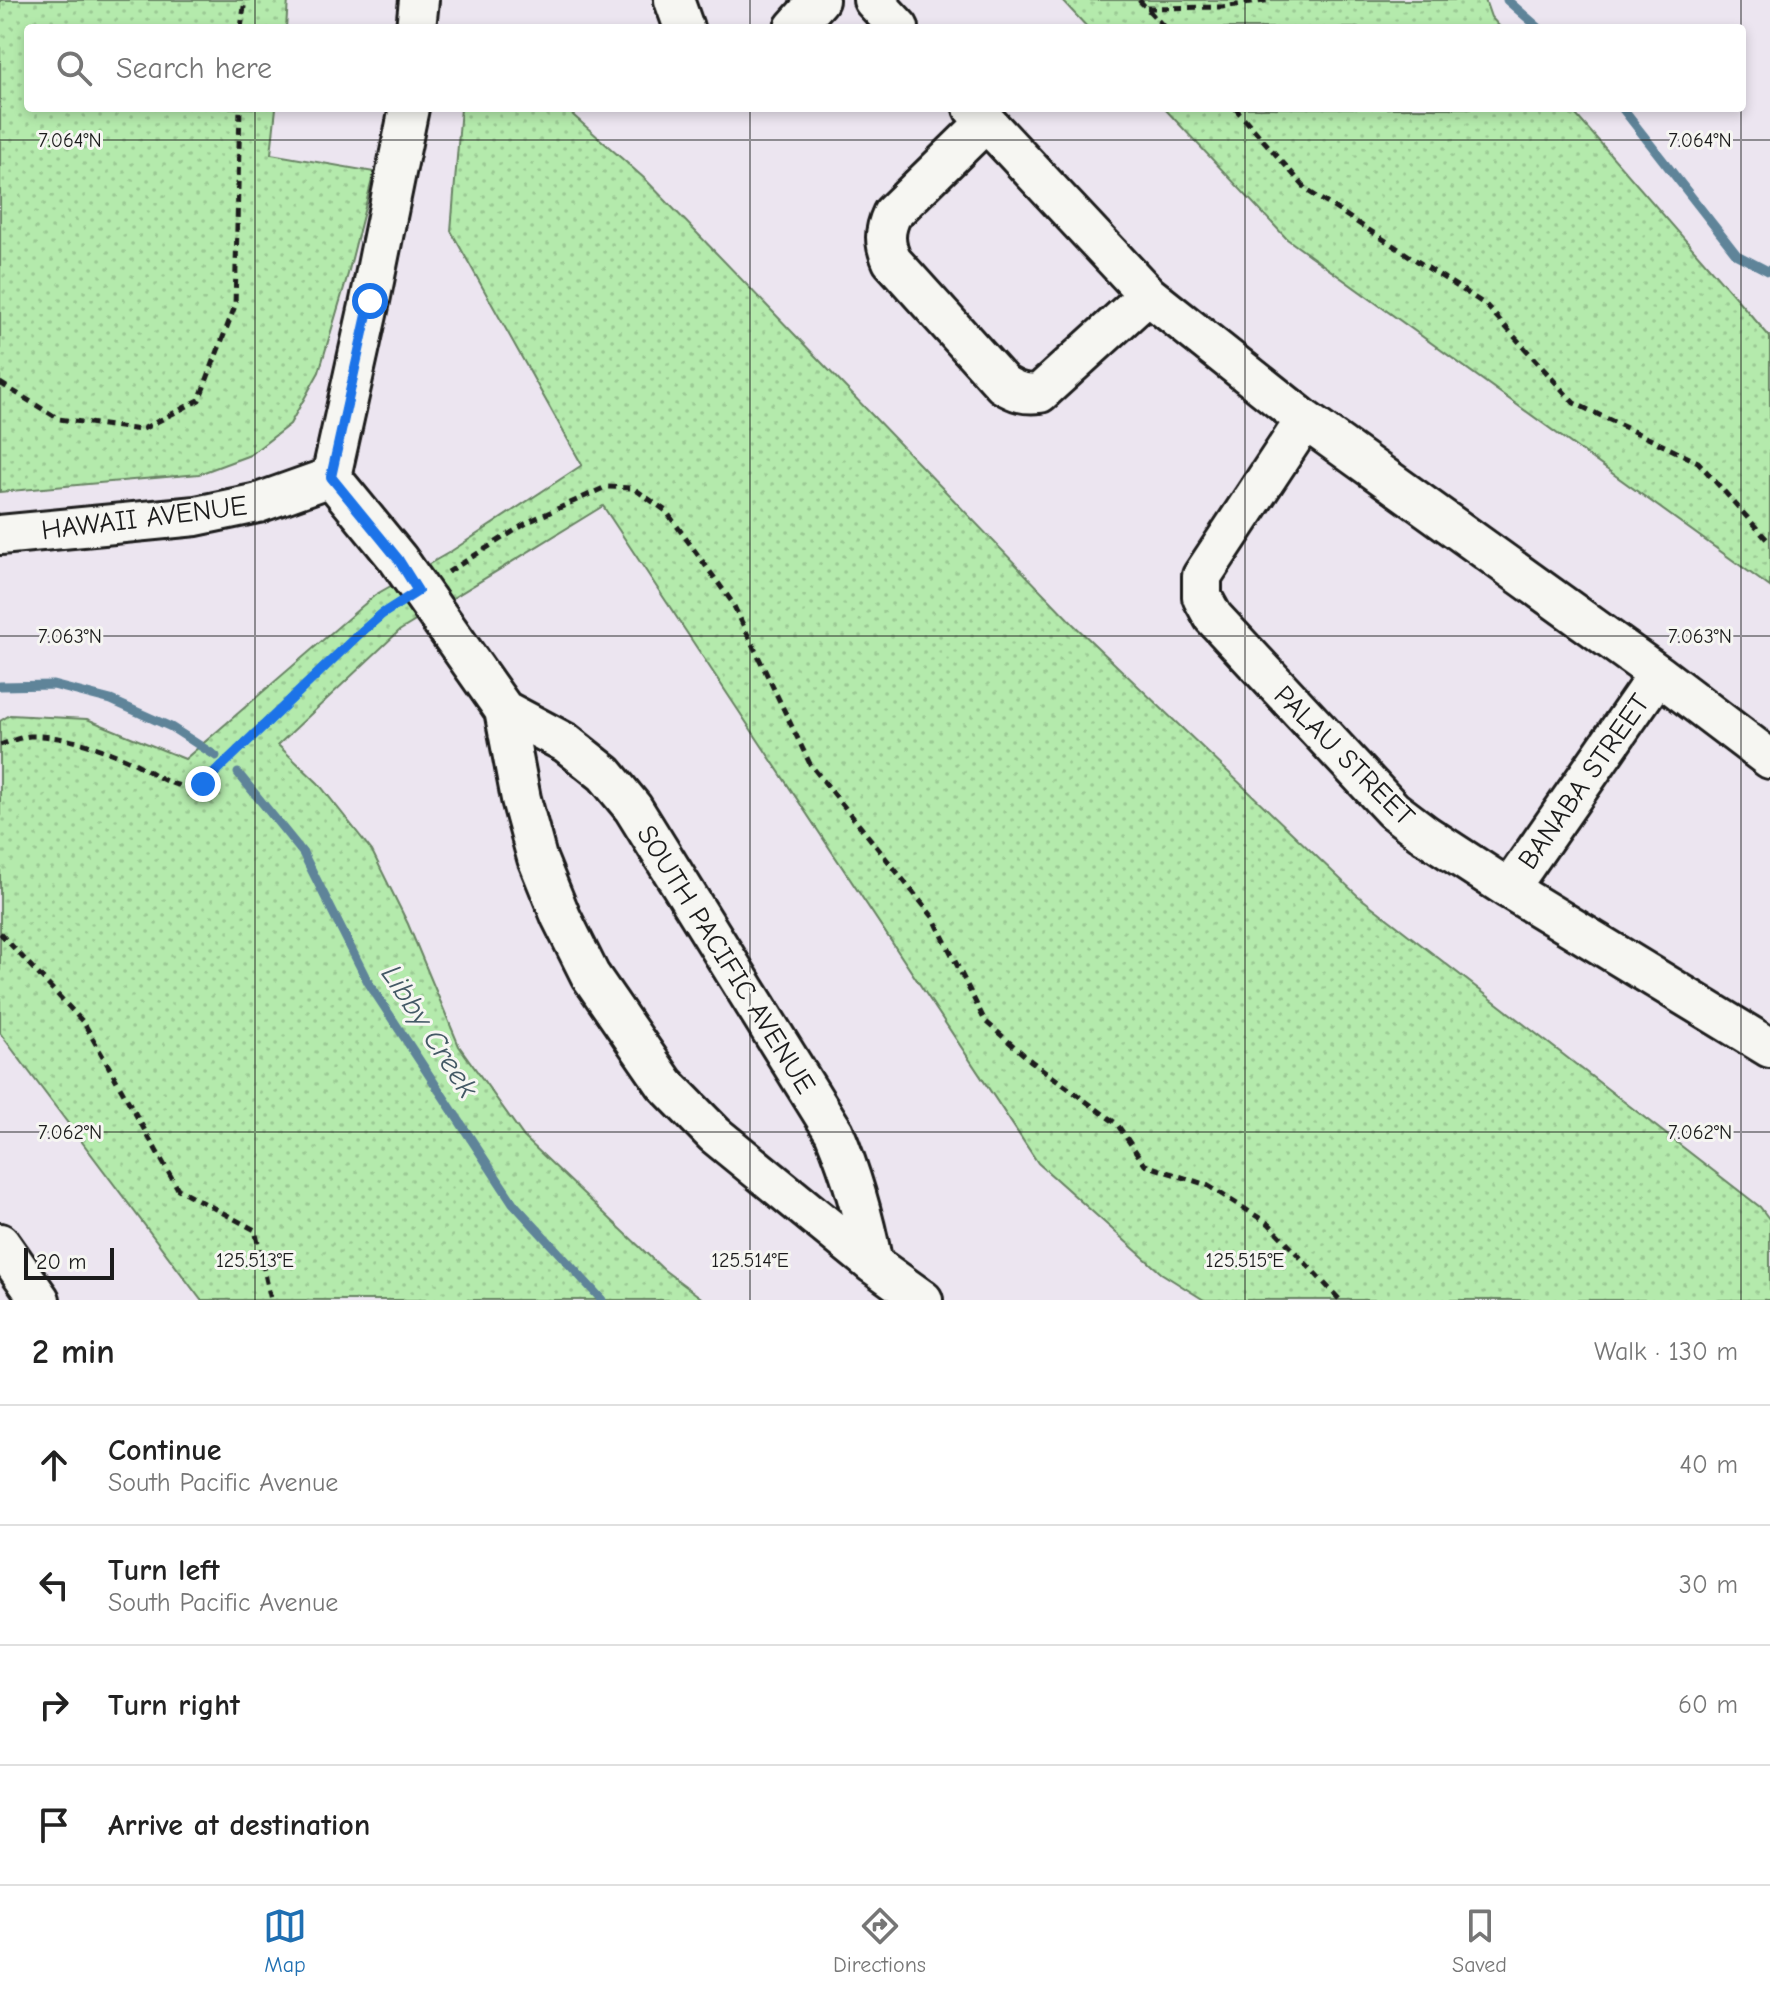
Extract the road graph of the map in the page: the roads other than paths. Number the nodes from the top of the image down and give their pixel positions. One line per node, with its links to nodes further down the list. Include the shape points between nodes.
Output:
1 (419, 0): 5 (street)
2 (674, 0): 6 (street)
3 (819, 0): 7 (street)
4 (873, 0): 8 (street)
5 (416, 24)
6 (683, 24)
7 (798, 24)
8 (895, 24)
9 (408, 112): 13 (street)
10 (980, 115): 11 (street); 11 (street, via 892,214 885,238 892,261 1003,384 1016,392 1040,393)
11 (1148, 295): 12 (street)
12 (1305, 420): 15 (street); 18 (street, PALAU STREET, via 1202,576 1207,609 1393,810)
13 (331, 477): 14 (street, HAWAII AVENUE, via 258,503 196,516); 16 (street, SOUTH PACIFIC AVENUE, via 398,559)
14 (0, 535)
15 (1658, 674): 17 (street); 18 (street, BANABA STREET)
16 (504, 710): 21 (street, SOUTH PACIFIC AVENUE, via 566,743 605,774 641,820 834,1132 863,1213); 21 (street, SOUTH PACIFIC AVENUE, via 537,858 590,975 665,1084 715,1135)
17 (1770, 759)
18 (1509, 889): 19 (street, PALAU STREET)
19 (1770, 1048)
20 (0, 1243): 22 (street)
21 (873, 1264): 23 (street, SOUTH PACIFIC AVENUE)
22 (40, 1300)
23 (923, 1300)

